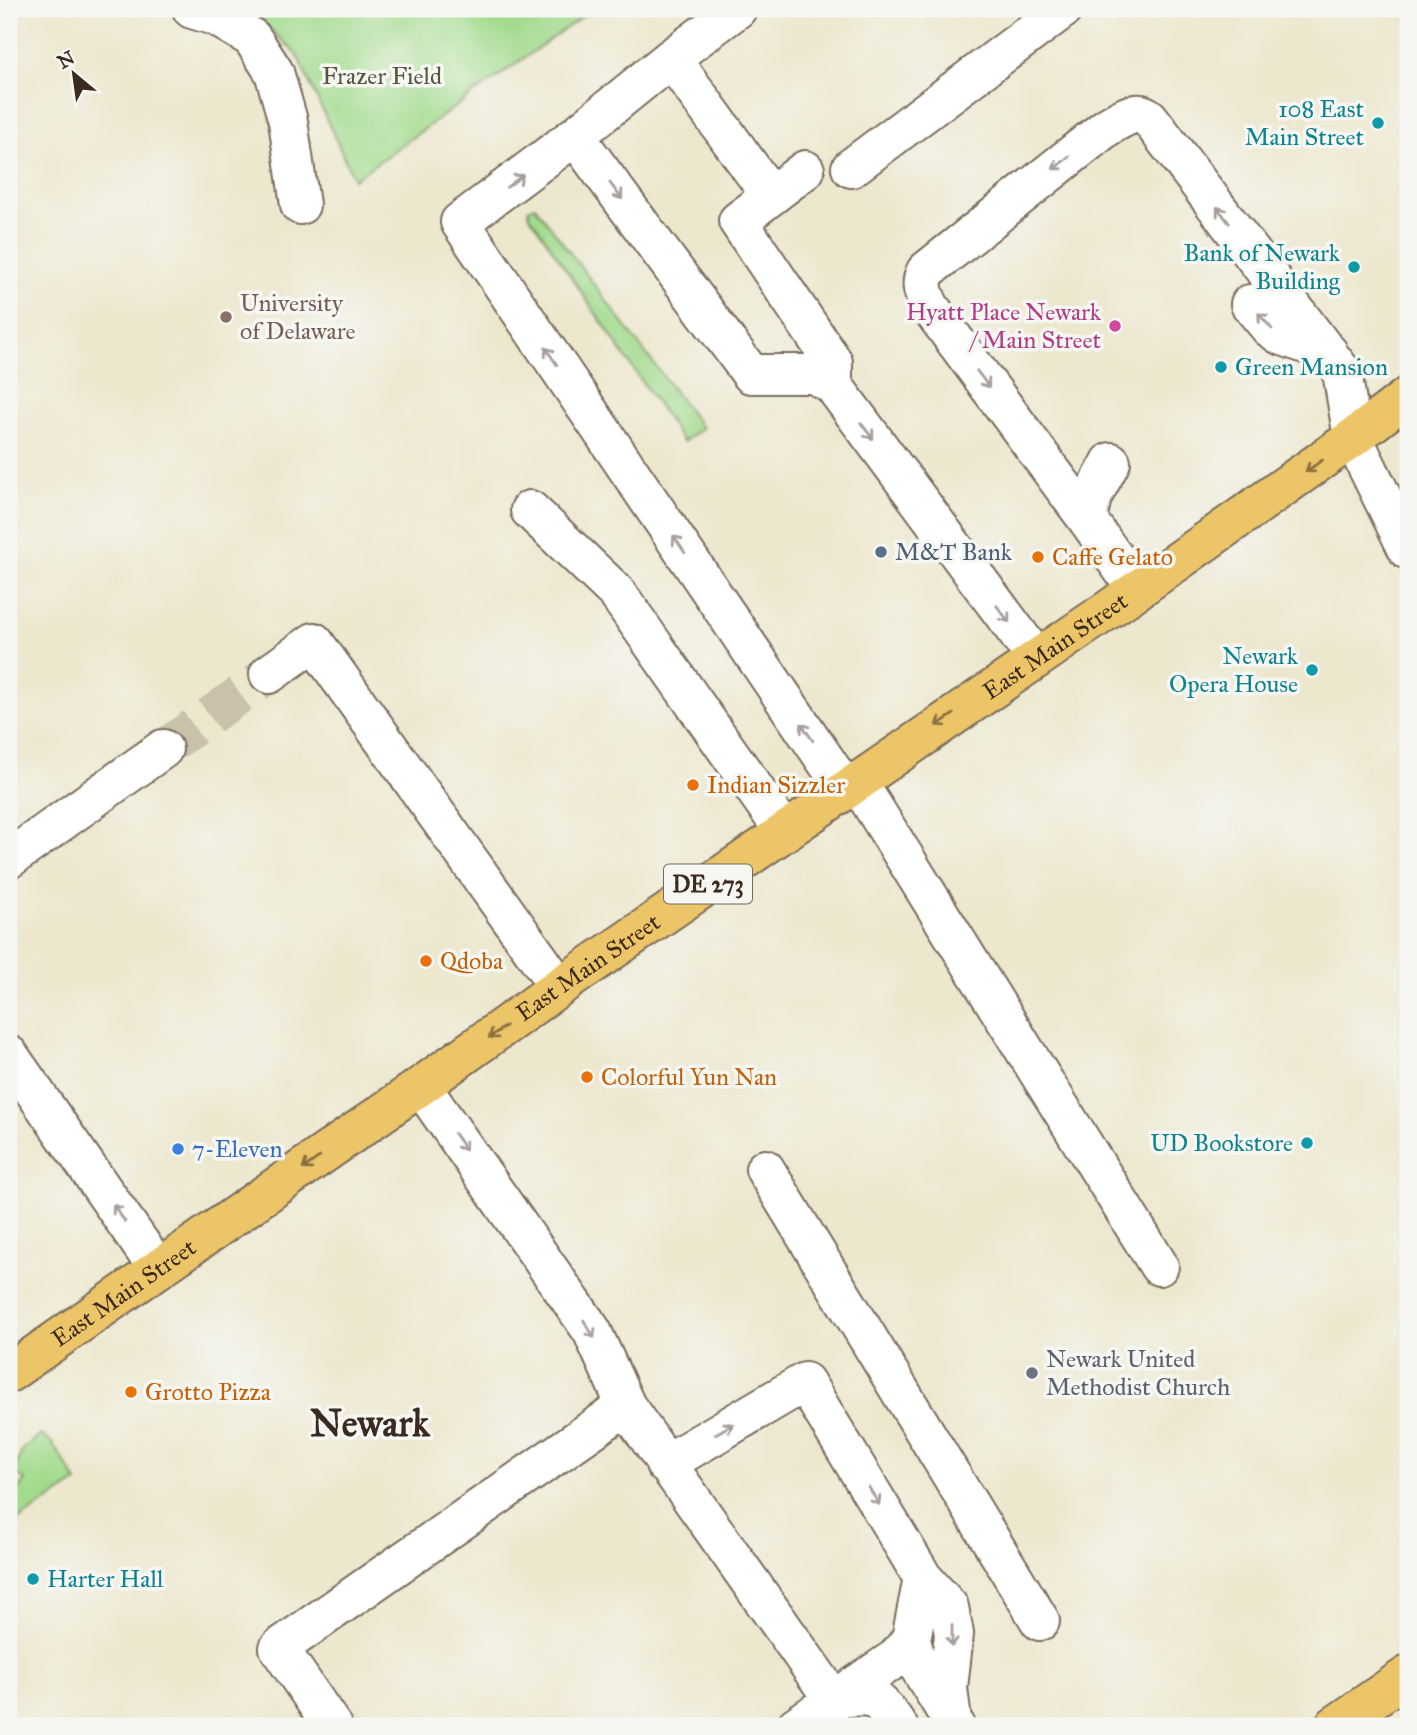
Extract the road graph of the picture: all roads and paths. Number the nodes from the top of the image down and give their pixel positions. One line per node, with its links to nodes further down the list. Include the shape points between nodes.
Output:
1 (192, 9): 9 (street, via 215,16 251,38 274,72 288,121)
2 (737, 9): 4 (street)
3 (1063, 9): 6 (street)
4 (671, 58): 5 (street); 8 (street)
5 (575, 136): 12 (street, one-way to 12, via 751,374 814,374); 23 (street, one-way to 5, via 460,222)
6 (851, 168)
7 (805, 170): 8 (street)
8 (771, 196): 12 (street, via 738,221 834,362)
9 (300, 205)
10 (1250, 304): 11 (street, one-way to 10, via 1280,335)
11 (1328, 352): 14 (street, via 1342,372); 17 (street, one-way to 17, via 1149,118 1137,113 1107,127 922,278 930,307)
12 (833, 385): 20 (street, one-way to 20)
13 (1408, 396): 14 (main road, East Main Street / DE 273)
14 (1353, 438): 18 (street); 19 (main road, East Main Street / DE 273, one-way to 19)
15 (1111, 463): 17 (street, via 1092,497)
16 (530, 510): 24 (street, via 617,593)
17 (1087, 519): 19 (street)
18 (1408, 550)
19 (1137, 590): 20 (main road, East Main Street / DE 273)
20 (1036, 658): 23 (main road, East Main Street / DE 273, one-way to 23)
21 (270, 674): 26 (street, via 314,642)
22 (163, 749): 25 (street)
23 (851, 785): 24 (main road, East Main Street / DE 273); 30 (street)
24 (784, 831): 26 (main road, East Main Street / DE 273)
25 (9, 859)
26 (559, 986): 28 (main road, East Main Street / DE 273, one-way to 28)
27 (9, 1055): 31 (street, one-way to 27)
28 (421, 1087): 31 (main road, East Main Street / DE 273, one-way to 31); 33 (street, one-way to 33, via 592,1331)
29 (765, 1170): 36 (street)
30 (1159, 1266)
31 (158, 1269): 32 (main road, East Main Street / DE 273)
32 (9, 1373)
33 (626, 1406): 34 (street); 41 (street, via 279,1648)
34 (665, 1464): 35 (street, one-way to 35, via 805,1382); 39 (street)
35 (923, 1578): 37 (street); 40 (street, one-way to 40, via 949,1607 954,1634 948,1688)
36 (1040, 1622)
37 (911, 1639): 39 (street, via 896,1658); 40 (street, via 917,1664)
38 (1408, 1675): 44 (main road)
39 (833, 1699): 42 (street); 43 (street, via 865,1695 882,1703)
40 (954, 1723)
41 (332, 1726)
42 (796, 1726)
43 (898, 1726)
44 (1334, 1726)

